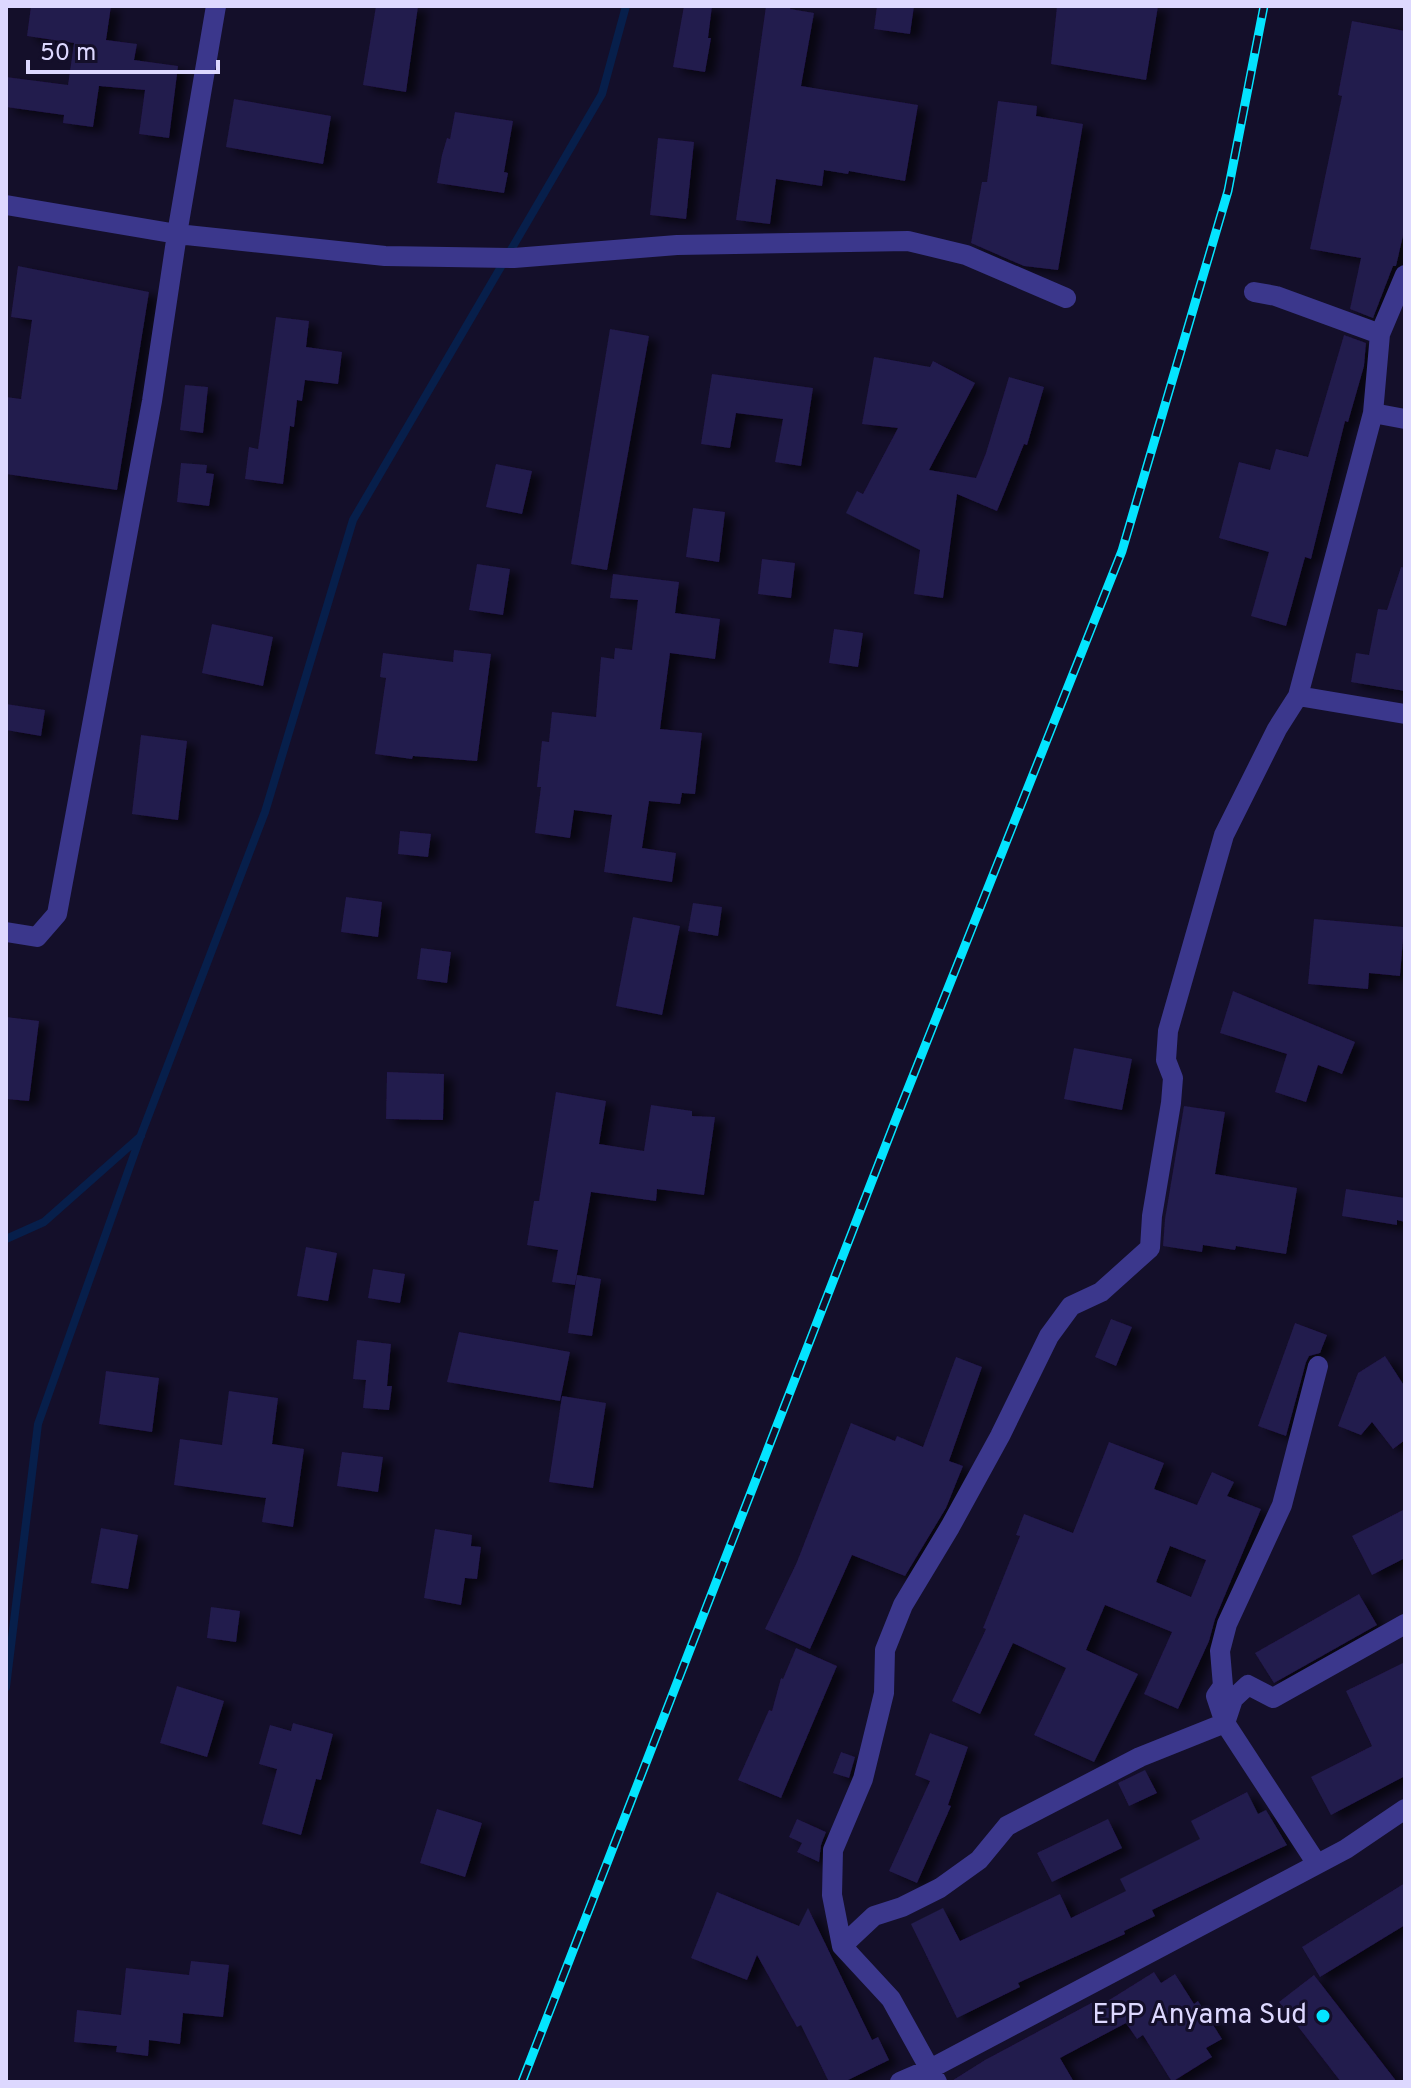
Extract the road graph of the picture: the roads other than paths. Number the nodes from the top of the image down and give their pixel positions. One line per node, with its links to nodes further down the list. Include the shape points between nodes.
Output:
1 (216, 6): 3 (street)
2 (6, 205): 3 (street)
3 (177, 234): 6 (street, via 385,256 514,258 677,245 908,241 966,255); 12 (street, via 152,401 57,914 37,937)
4 (1405, 275): 7 (street)
5 (1254, 292): 7 (street)
6 (1066, 298)
7 (1380, 334): 8 (street)
8 (1373, 413): 9 (street); 10 (street)
9 (1405, 419)
10 (1298, 696): 11 (street); 18 (street, via 1224,835 1168,1031 1171,1103 1150,1248 1101,1292 1071,1306 1049,1336 1000,1436 903,1605 885,1650 884,1693 863,1779 833,1850 832,1895)
11 (1405, 714)
12 (6, 932)
13 (1318, 1366): 15 (street, via 1282,1505 1227,1624 1220,1651 1223,1686 1216,1696)
14 (1405, 1624): 15 (street, via 1273,1698 1248,1685 1233,1699)
15 (1225, 1723): 17 (street); 18 (street, via 1140,1757 1007,1826 979,1860 940,1888 874,1916)
16 (1405, 1809): 17 (street)
17 (1317, 1864): 19 (street)
18 (842, 1946): 19 (street, via 891,1999)
19 (934, 2075): 20 (street)
20 (900, 2082)

